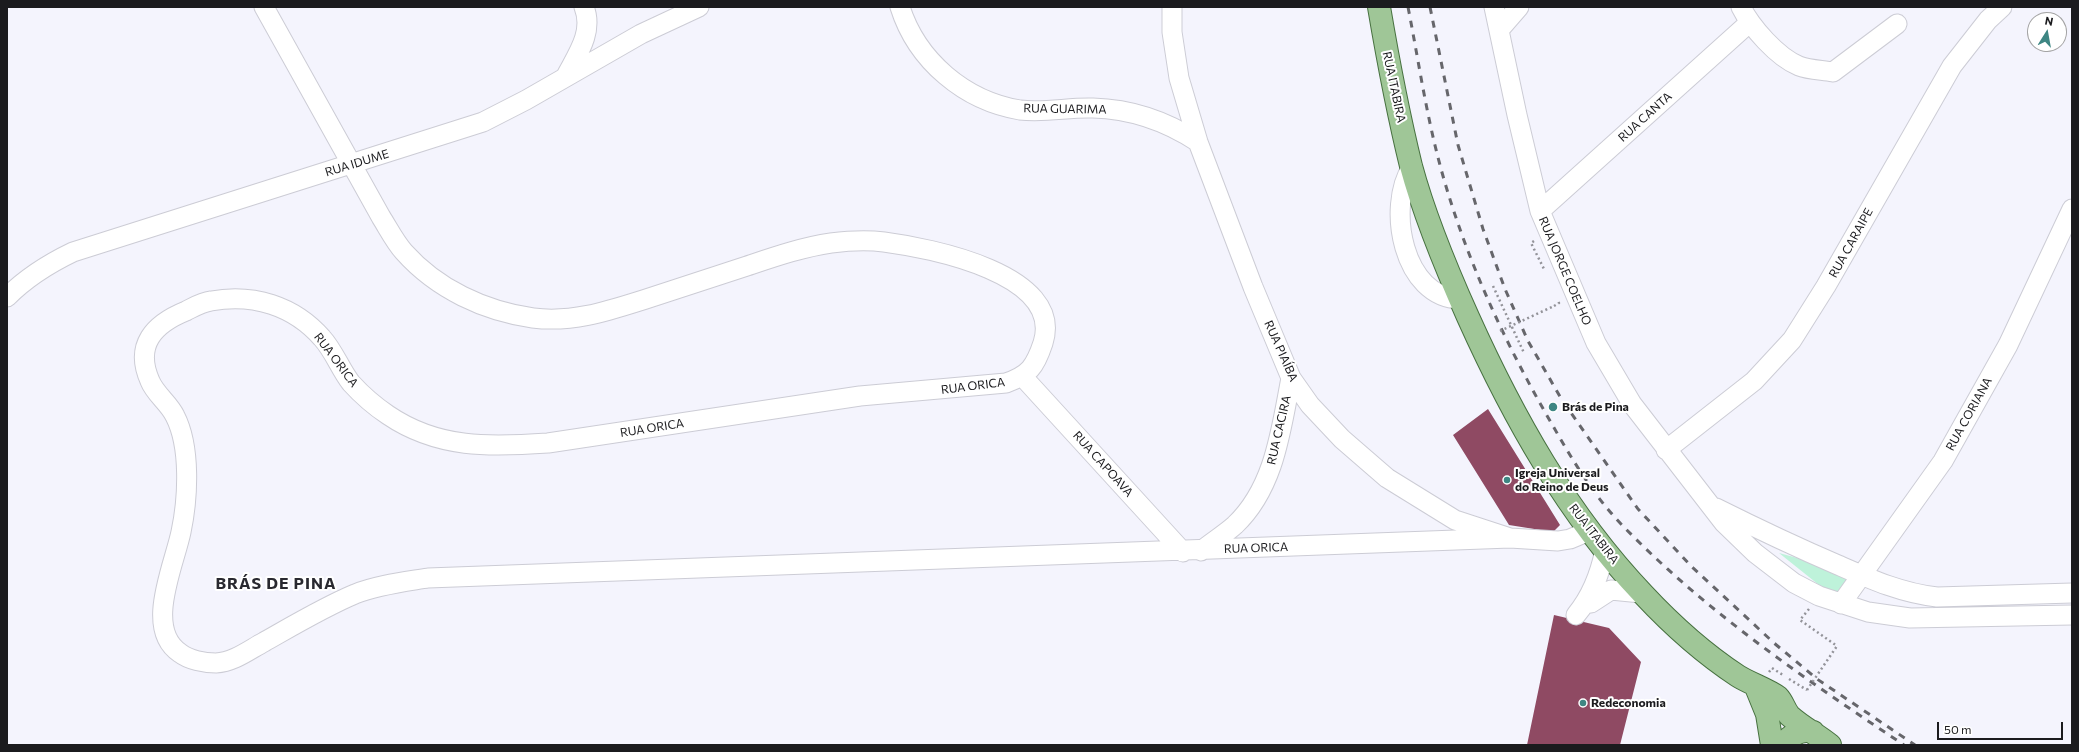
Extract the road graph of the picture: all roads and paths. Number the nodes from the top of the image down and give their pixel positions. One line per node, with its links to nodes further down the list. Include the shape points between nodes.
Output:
1 (264, 7): 15 (street)
2 (584, 7): 13 (street, via 588,18 586,34)
3 (698, 7): 13 (street, RUA IDUME, via 641,34)
4 (900, 7): 14 (street, RUA GUARIMA, via 904,21 925,55 950,80 981,99 1020,110 1057,111 1092,108 1125,111 1176,127)
5 (1172, 7): 14 (street, RUA PIAÍBA, via 1172,32 1179,78)
6 (1378, 7): 16 (main road, RUA ITABIRA)
7 (1494, 7): 12 (street, RUA JORGE COELHO)
8 (1519, 7): 12 (street)
9 (2002, 7): 28 (street, RUA CARAIPE, via 1988,20 1952,66 1826,286 1792,340 1754,381)
10 (1745, 15): 11 (street, via 1775,50 1799,66 1833,72); 18 (street, RUA CANTA)
11 (1897, 24)
12 (1499, 30): 18 (street, RUA JORGE COELHO, via 1516,115)
13 (566, 76): 15 (street, RUA IDUME, via 483,122)
14 (1198, 142): 27 (street, RUA PIAÍBA)
15 (352, 165): 20 (street, RUA IDUME, via 73,252 46,265); 26 (street, via 403,251 432,278 466,298 498,311 534,318 573,319 608,311 779,255 831,243 882,242 928,250 984,267 1012,280 1034,297 1044,317 1043,341 1035,363)
16 (1412, 167): 21 (main road, RUA ITABIRA, via 1427,215); 21 (street, via 1406,176 1399,204 1404,244 1412,266 1428,288 1445,297)
17 (2072, 210): 34 (street, RUA CORIANA, via 2008,345 1943,461)
18 (1540, 211): 28 (street, RUA JORGE COELHO, via 1596,343 1632,404)
19 (1493, 286): 23 (path)
20 (7, 296)
21 (1460, 299): 30 (main road, RUA ITABIRA, via 1479,343 1528,437)
22 (1554, 306): 23 (path, bridge)
23 (1512, 325): 24 (path, bridge); 25 (path)
24 (1496, 333)
25 (1524, 353)
26 (1023, 377): 33 (street, RUA CAPOAVA); 33 (street, RUA ORICA, via 1006,383 982,386 860,396 548,443 505,446 462,444 421,434 387,415 352,383 324,339 301,317 270,302 241,297 208,301 173,316 152,332 145,347 145,367 150,383 175,416 186,468 186,502 182,532 162,609 162,629 169,644 180,654 198,661 217,663 235,658 332,604 358,593 394,583 428,578)
27 (1291, 378): 31 (street, RUA PIAÍBA, via 1310,405 1387,478 1455,520); 33 (street, RUA CACIRA, via 1274,462 1256,498 1236,524)
28 (1666, 450): 29 (street, RUA JORGE COELHO)
29 (1708, 503): 34 (street, via 1780,541); 37 (street, RUA JORGE COELHO, via 1724,523 1755,553 1794,583)
30 (1589, 530): 31 (street, RUA PIAÍBA, via 1570,539 1558,541); 32 (main road, RUA ITABIRA)
31 (1510, 538): 33 (street, RUA ORICA)
32 (1605, 550): 35 (main road, RUA ITABIRA); 35 (street, via 1600,572 1580,609 1611,590)
33 (1192, 551)
34 (1863, 576): 36 (street, via 1897,589 1937,597); 37 (street, RUA CORIANA)
35 (1641, 593): 40 (main road, RUA ITABIRA, via 1702,650)
36 (2072, 594)
37 (1840, 604): 38 (street, RUA JORGE COELHO, via 1868,612 1910,618)
38 (2072, 615)
39 (1800, 620): 41 (path, bridge, via 1837,646)
40 (1756, 687): 42 (main road, RUA ITABIRA, via 1778,698 1790,715); 43 (main road, via 1767,714)
41 (1807, 690)
42 (1822, 739): 44 (main road, via 1808,730 1800,732)
43 (1772, 745)
44 (1782, 745)

